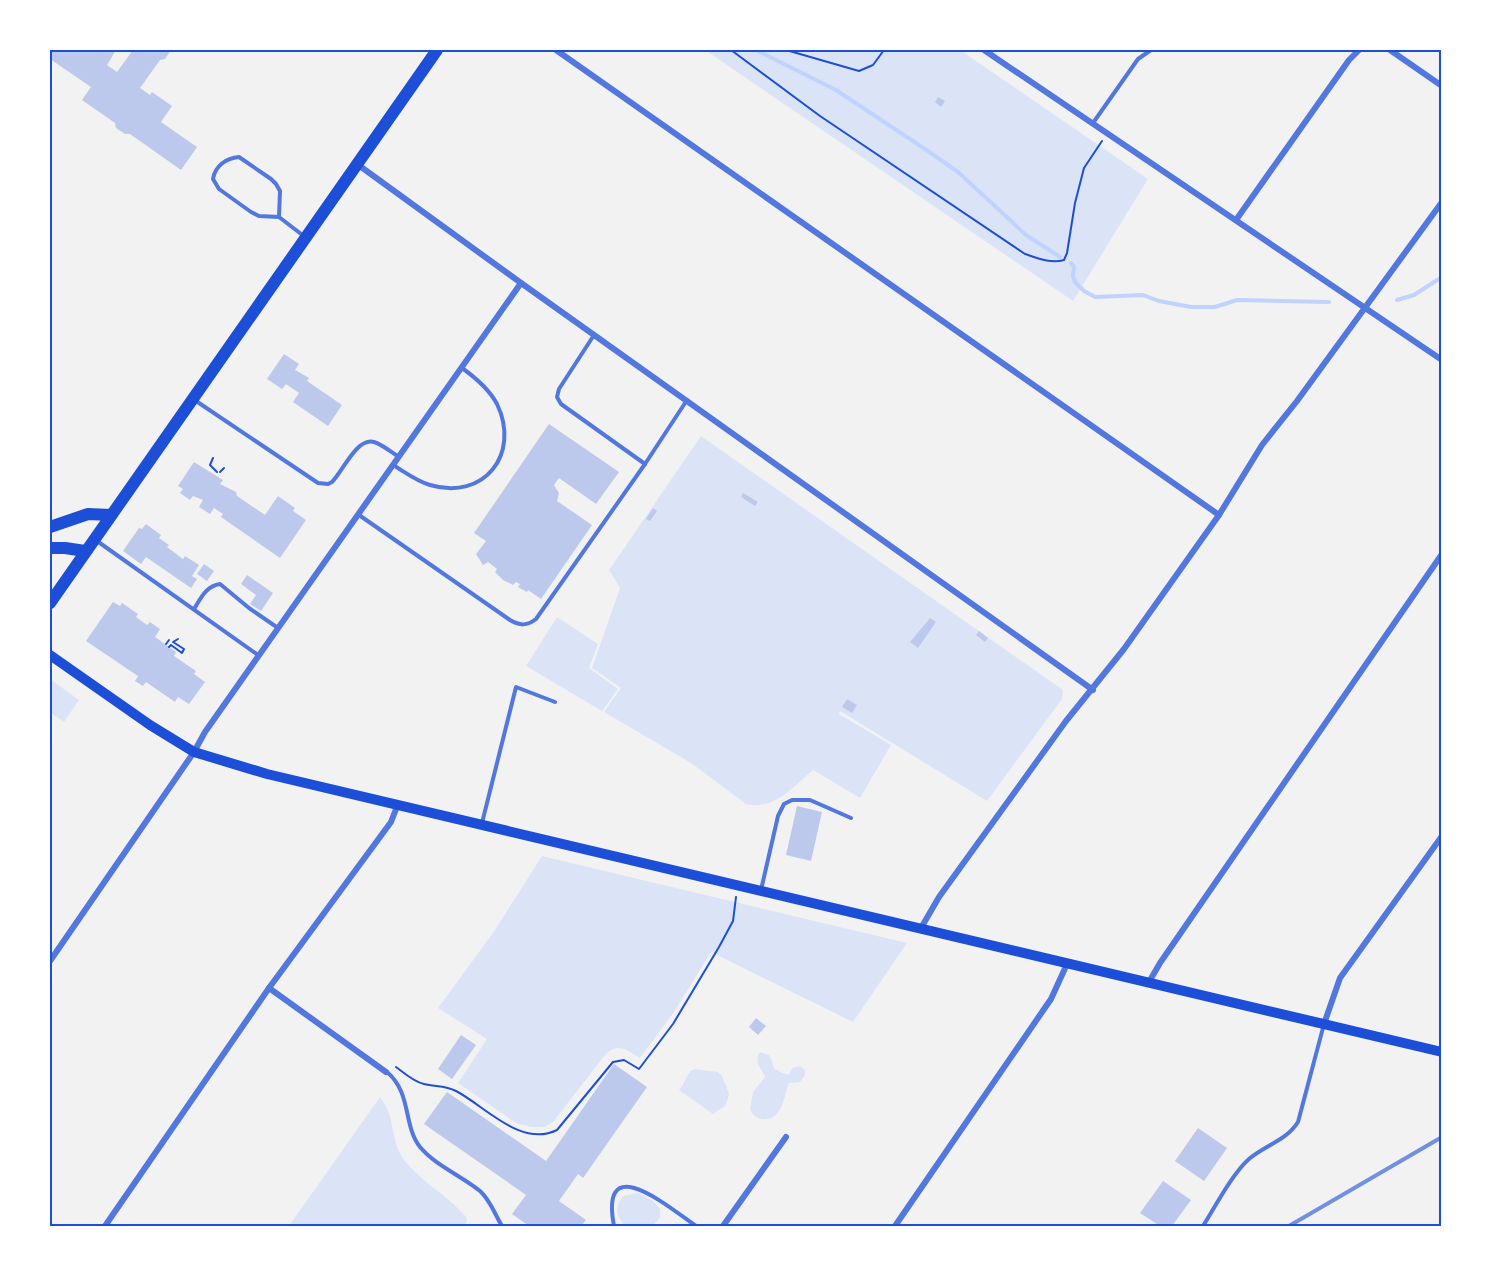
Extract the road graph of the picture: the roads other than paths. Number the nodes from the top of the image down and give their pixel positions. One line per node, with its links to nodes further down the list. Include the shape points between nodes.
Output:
1 (437, 50): 9 (main road)
2 (556, 50): 26 (street)
3 (984, 50): 8 (street)
4 (1150, 50): 8 (lane, via 1138,59)
5 (1359, 50): 12 (street)
6 (1390, 50): 7 (street)
7 (1442, 86)
8 (1093, 124): 12 (street)
9 (357, 164): 13 (main road); 14 (street)
10 (1442, 202): 15 (street)
11 (279, 218): 11 (lane, via 260,216 219,189 213,179 222,162 239,157 271,178 280,191); 13 (lane)
12 (1236, 220): 15 (street)
13 (306, 237): 19 (main road)
14 (521, 283): 16 (street); 18 (street)
15 (1366, 308): 17 (street); 26 (street, via 1262,445)
16 (594, 335): 20 (street); 22 (lane, via 557,397 561,404)
17 (1442, 360)
18 (462, 368): 21 (street); 23 (lane, via 488,391 501,416 504,451 495,467 469,486 442,487 420,481)
19 (193, 398): 21 (lane, via 318,483 332,482 364,442 372,441); 24 (main road)
20 (687, 400): 22 (lane); 37 (street)
21 (399, 457): 23 (street)
22 (645, 464): 25 (lane, via 536,619 524,625 510,620)
23 (393, 465): 25 (street)
24 (111, 515): 27 (main road, via 88,514); 28 (main road)
25 (359, 515): 34 (street)
26 (1219, 515): 37 (street)
27 (50, 527)
28 (94, 539): 30 (main road); 33 (lane)
29 (50, 548): 30 (main road)
30 (85, 552): 32 (main road)
31 (1442, 554): 48 (street)
32 (50, 603)
33 (194, 609): 34 (lane, via 207,590 220,584); 36 (lane)
34 (278, 628): 36 (street)
35 (50, 655): 39 (main road)
36 (258, 655): 39 (street)
37 (1093, 690): 45 (street, via 1066,721 939,897)
38 (555, 702): 42 (lane, via 516,687)
39 (194, 752): 40 (main road, via 267,774); 46 (street)
40 (398, 804): 42 (main road); 49 (street, via 391,822)
41 (851, 818): 44 (lane, via 810,800 796,799 784,804)
42 (482, 824): 44 (main road)
43 (1442, 836): 50 (street, via 1340,978)
44 (760, 890): 45 (main road)
45 (921, 928): 47 (main road)
46 (50, 961)
47 (1067, 964): 48 (main road); 59 (street, via 1051,999)
48 (1149, 982): 50 (main road)
49 (269, 988): 52 (street); 54 (street)
50 (1324, 1024): 51 (main road); 60 (lane, via 1298,1122 1289,1134 1244,1164)
51 (1442, 1052)
52 (386, 1072): 55 (lane, via 401,1091 421,1148 480,1192)
53 (786, 1137): 58 (street)
54 (105, 1227)
55 (502, 1227)
56 (614, 1227): 57 (lane, via 613,1199 618,1190 629,1187 644,1190)
57 (696, 1227)
58 (723, 1227)
59 (895, 1227)
60 (1203, 1227)

